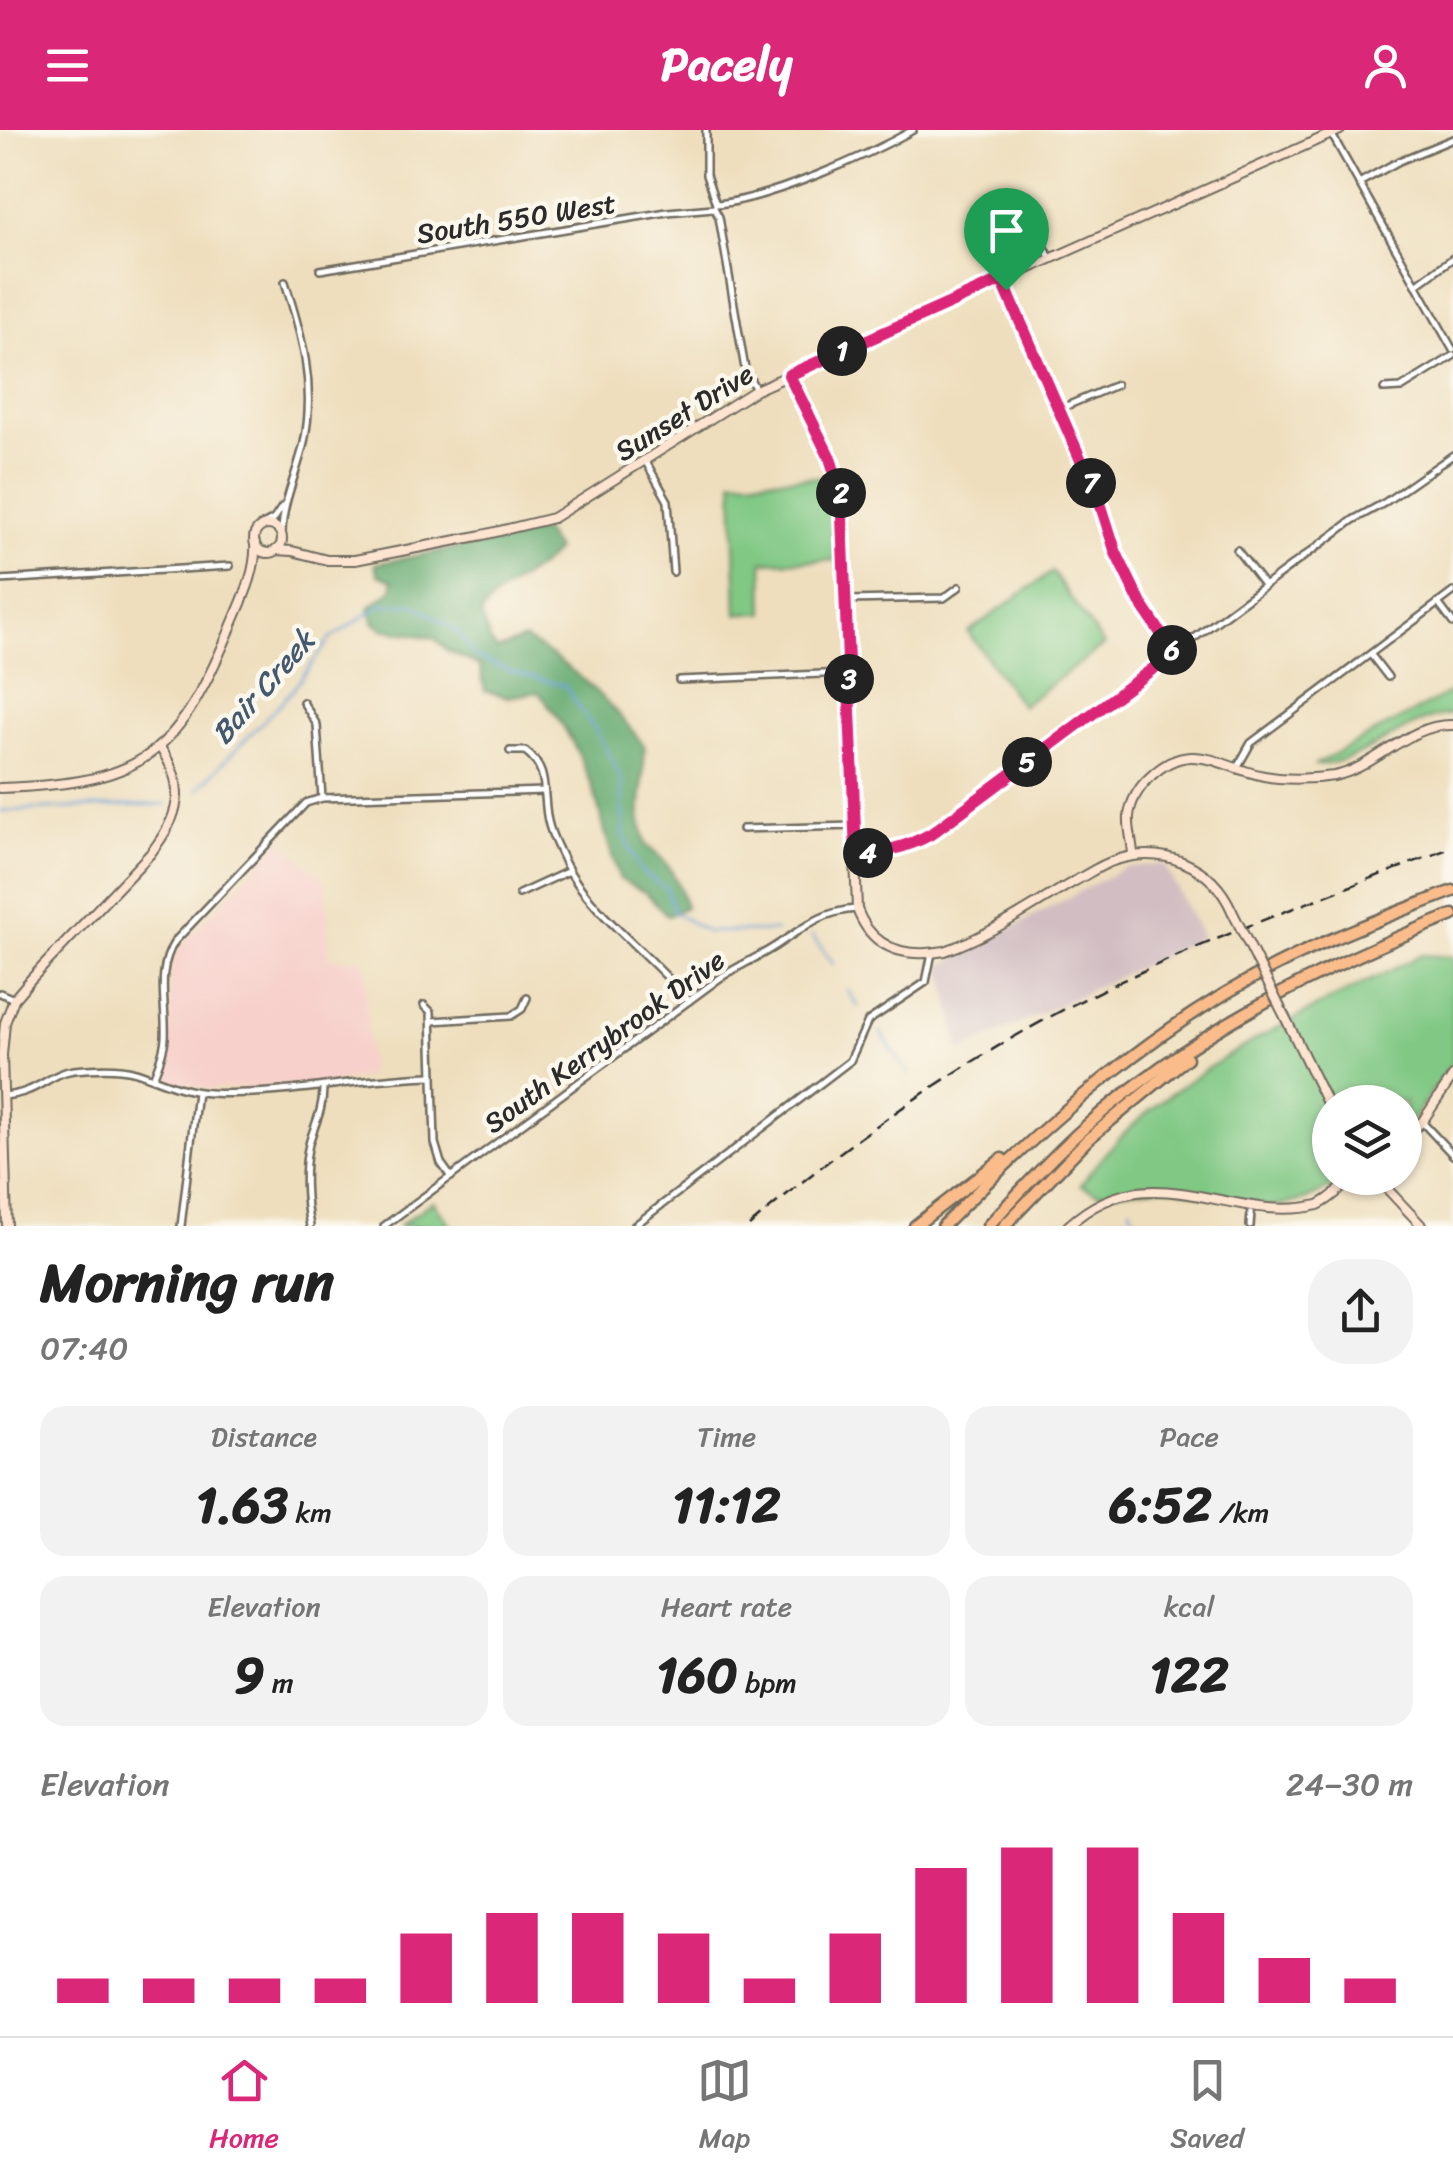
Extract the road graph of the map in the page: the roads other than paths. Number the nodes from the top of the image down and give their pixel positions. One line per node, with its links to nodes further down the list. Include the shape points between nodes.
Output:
1 (706, 130): 7 (street, via 706,175)
2 (912, 130): 7 (street, South 550 West, via 828,169)
3 (1334, 131): 5 (street); 8 (street, Sunset Drive)
4 (1453, 138): 5 (street)
5 (1359, 183): 13 (street)
6 (1026, 205): 8 (street)
7 (715, 206): 10 (street, South 550 West); 18 (street, via 746,369)
8 (1050, 258): 11 (street, Sunset Drive)
9 (1453, 258): 13 (street)
10 (320, 270)
11 (1002, 280): 15 (street, Sunset Drive); 19 (street)
12 (285, 282): 22 (street, via 309,388 304,445)
13 (1416, 285): 14 (street)
14 (1453, 353): 17 (street, via 1401,388)
15 (789, 375): 18 (street, Sunset Drive); 36 (street, via 841,493)
16 (1116, 385): 19 (street)
17 (1384, 389)
18 (756, 390): 21 (street, Sunset Drive)
19 (1057, 410): 39 (street, via 1116,553)
20 (1453, 455): 32 (street)
21 (646, 462): 28 (street, Sunset Drive, via 553,518 373,557 335,561); 30 (street, via 668,501)
22 (286, 500): 23 (street); 24 (street)
23 (264, 525): 24 (street); 25 (street, via 254,534)
24 (282, 536): 27 (street); 28 (street)
25 (255, 544): 27 (street, via 262,552); 34 (street)
26 (1237, 550): 32 (street)
27 (275, 551): 28 (street, Sunset Drive); 34 (street)
28 (306, 554)
29 (230, 566): 31 (street)
30 (673, 572)
31 (0, 580)
32 (1264, 586): 39 (street)
33 (959, 587): 36 (street, via 944,598)
34 (248, 588): 46 (street, via 200,697)
35 (1453, 592): 37 (street)
36 (847, 600): 41 (street)
37 (1438, 603): 38 (street); 40 (street)
38 (1453, 623)
39 (1174, 653): 54 (street, via 931,834 886,852)
40 (1372, 655): 42 (street); 48 (street, via 1251,743)
41 (849, 673): 43 (street); 52 (street)
42 (1388, 676)
43 (680, 680)
44 (303, 702): 51 (street, via 317,725)
45 (1453, 725): 48 (street, via 1430,727 1334,776 1270,778)
46 (159, 746): 49 (street, via 98,778); 64 (street, via 178,788 166,832)
47 (510, 750): 50 (street, via 534,757)
48 (1238, 766): 55 (street, via 1184,757 1154,773 1129,815)
49 (0, 788)
50 (545, 791): 51 (street); 56 (street, via 551,834)
51 (322, 798): 71 (street, via 306,803 166,955 165,1038)
52 (854, 826): 53 (street); 54 (street)
53 (742, 829)
54 (856, 854): 59 (street)
55 (1132, 856): 61 (street, via 960,946); 72 (street, bridge, via 1184,862 1216,884)
56 (569, 871): 58 (street); 65 (street)
57 (1453, 890): 76 (highway, via 1283,962 1146,1048)
58 (519, 894)
59 (858, 909): 61 (street, via 877,942); 65 (street, South Kerrybrook Drive, via 820,915)
60 (1453, 916): 67 (highway)
61 (932, 954): 87 (street, via 926,982 868,1021 850,1061)
62 (0, 993): 64 (street)
63 (527, 998): 68 (street, via 512,1016)
64 (14, 999): 75 (street, via 5,1024)
65 (688, 1002): 79 (street, South Kerrybrook Drive)
66 (424, 1006): 68 (street)
67 (1253, 1008): 90 (highway, via 1119,1099); 91 (highway, via 1102,1126)
68 (432, 1021): 69 (street)
69 (433, 1076): 73 (street); 79 (street, via 435,1143)
70 (1453, 1076): 77 (street)
71 (153, 1078): 74 (street); 75 (street, via 132,1070 70,1070 21,1095)
72 (1318, 1085)
73 (323, 1089): 74 (street); 85 (street, via 308,1145)
74 (197, 1092): 84 (street)
75 (3, 1096): 83 (street)
76 (1070, 1106): 88 (highway); 89 (highway)
77 (1422, 1122): 78 (street)
78 (1453, 1155)
79 (451, 1178): 86 (street, South Kerrybrook Drive)
80 (1330, 1195): 82 (street, via 1289,1212)
81 (1396, 1195): 94 (street)
82 (1251, 1214): 92 (street, via 1181,1196 1137,1194 1091,1208); 93 (street)
83 (7, 1226)
84 (181, 1226)
85 (310, 1226)
86 (384, 1226)
87 (634, 1226)
88 (915, 1226)
89 (944, 1226)
90 (988, 1226)
91 (1004, 1226)
92 (1068, 1226)
93 (1250, 1226)
94 (1422, 1226)

